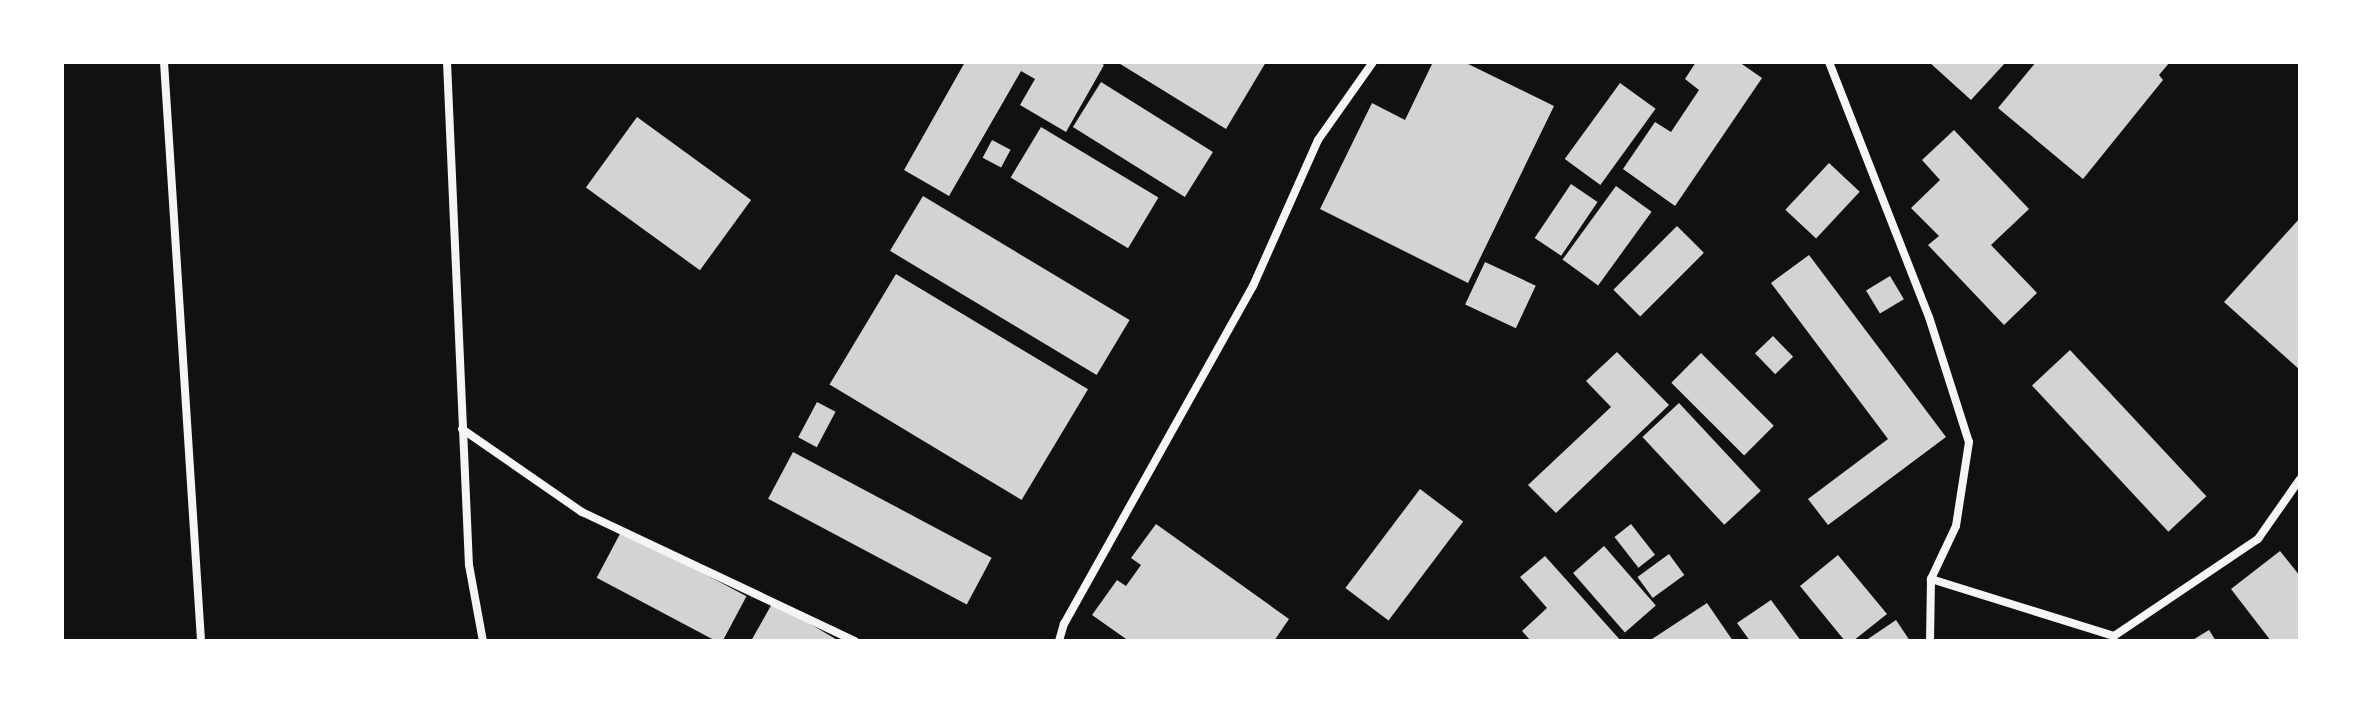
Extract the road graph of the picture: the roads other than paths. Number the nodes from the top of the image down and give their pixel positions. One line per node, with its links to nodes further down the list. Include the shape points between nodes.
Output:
1 (164, 62): 8 (street)
2 (447, 62): 5 (street)
3 (1373, 62): 11 (street, via 1318,140 1253,286)
4 (1829, 62): 7 (street, via 1929,317 1969,442 1956,526)
5 (462, 429): 9 (street, via 469,565); 10 (street, via 582,512)
6 (2300, 479): 7 (street, via 2258,539 2114,636)
7 (1931, 579): 12 (street)
8 (201, 641)
9 (483, 641)
10 (855, 641)
11 (1059, 641)
12 (1930, 641)

